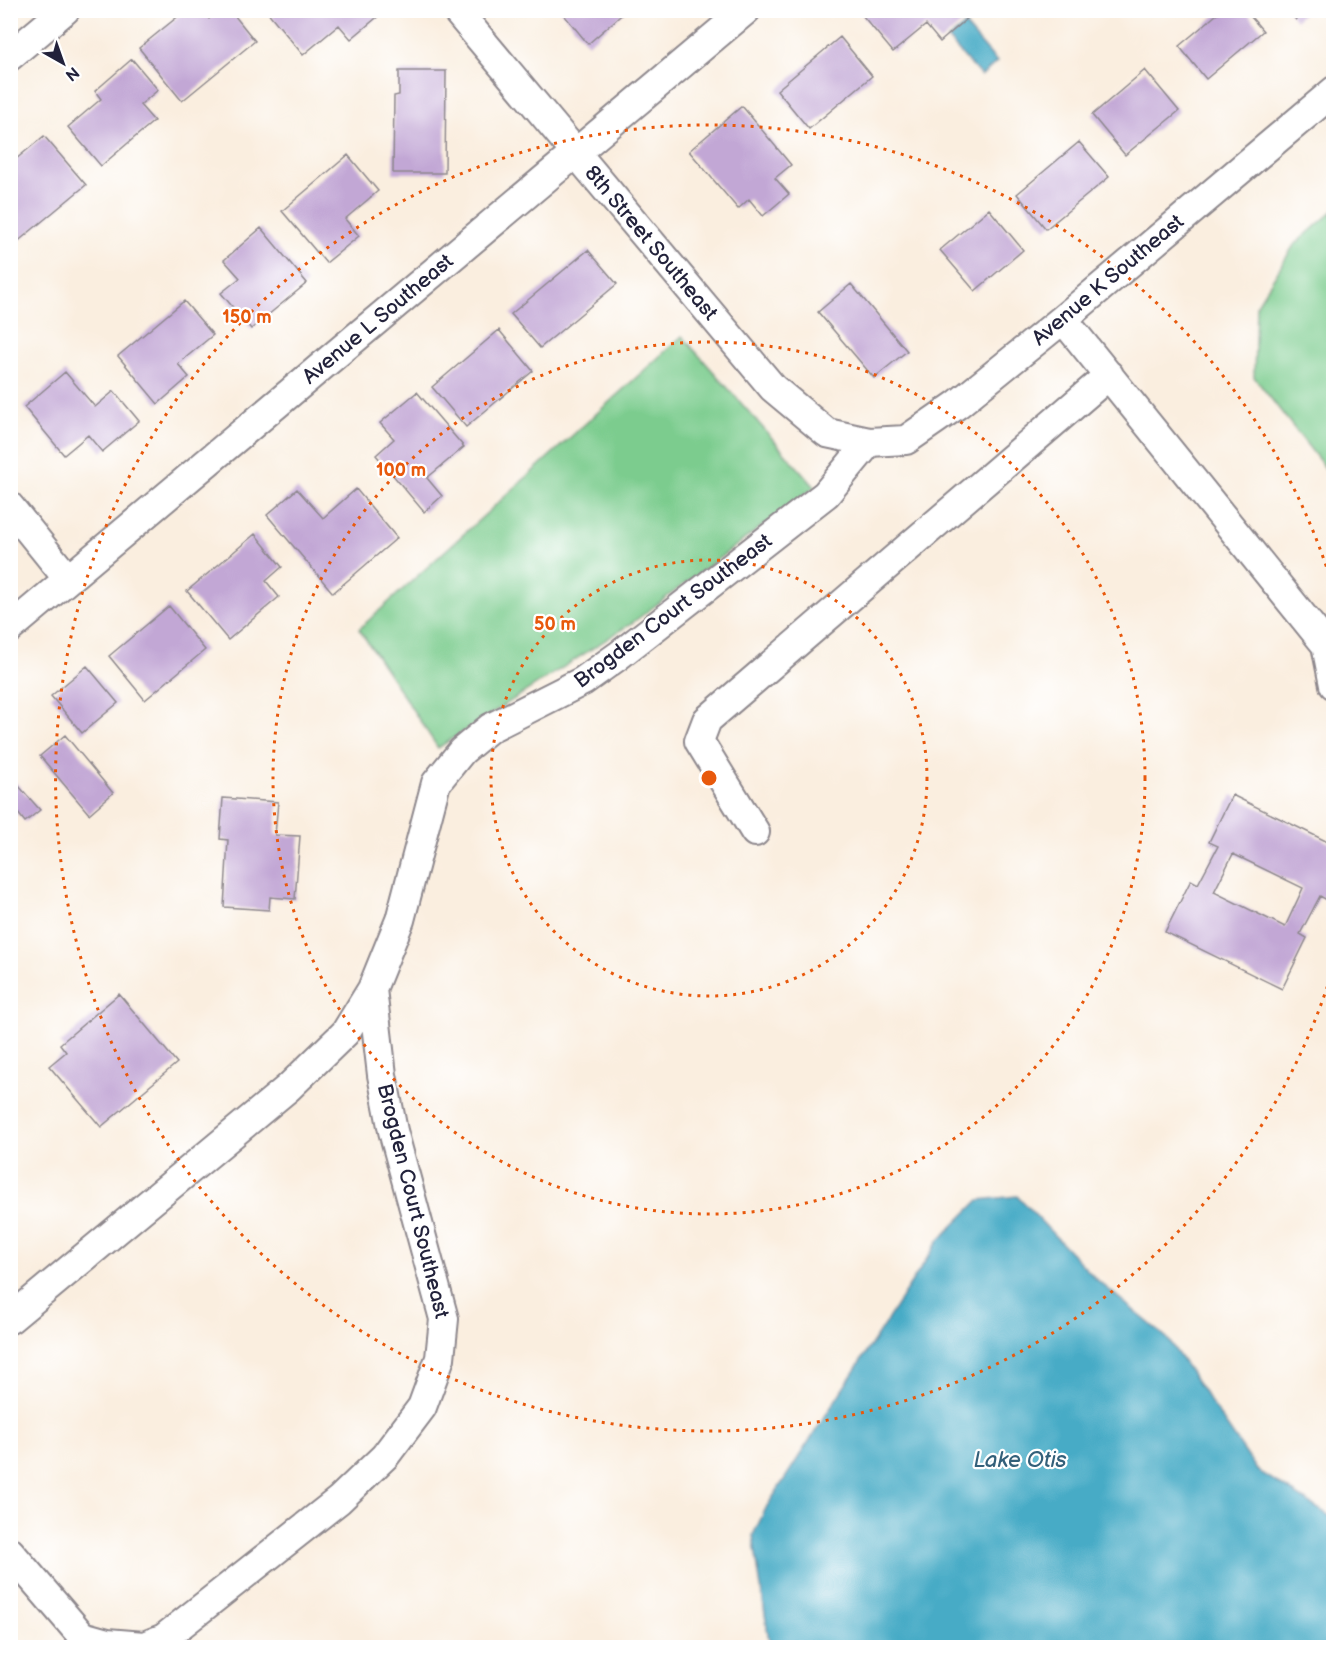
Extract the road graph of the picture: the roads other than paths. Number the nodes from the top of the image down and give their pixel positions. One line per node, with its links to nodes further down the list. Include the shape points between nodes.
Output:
1 (65, 10): 4 (street)
2 (456, 10): 6 (street, 8th Street Southeast)
3 (746, 10): 6 (street, Avenue L Southeast)
4 (10, 56)
5 (1334, 91): 7 (street, Avenue K Southeast)
6 (576, 153): 9 (street, 8th Street Southeast, via 773,388 827,433); 11 (street, Avenue L Southeast)
7 (1063, 319): 8 (street); 9 (street, Avenue K Southeast, via 958,404 906,440)
8 (1109, 375): 13 (street, via 1326,645); 14 (street, via 707,720 699,741)
9 (869, 442): 15 (street, Brogden Court Southeast, via 826,494 618,656 583,681 490,728 462,751 436,783 400,920)
10 (10, 507): 11 (street)
11 (68, 579): 12 (street, Avenue L Southeast)
12 (10, 628)
13 (1334, 685)
14 (755, 832)
15 (372, 989): 16 (street, Brogden Court Southeast, via 345,1033 288,1088); 17 (street, Brogden Court Southeast, via 393,1131 444,1320 440,1358 422,1407 385,1456 339,1500 164,1638 144,1646 82,1636)
16 (10, 1319)
17 (10, 1552)

